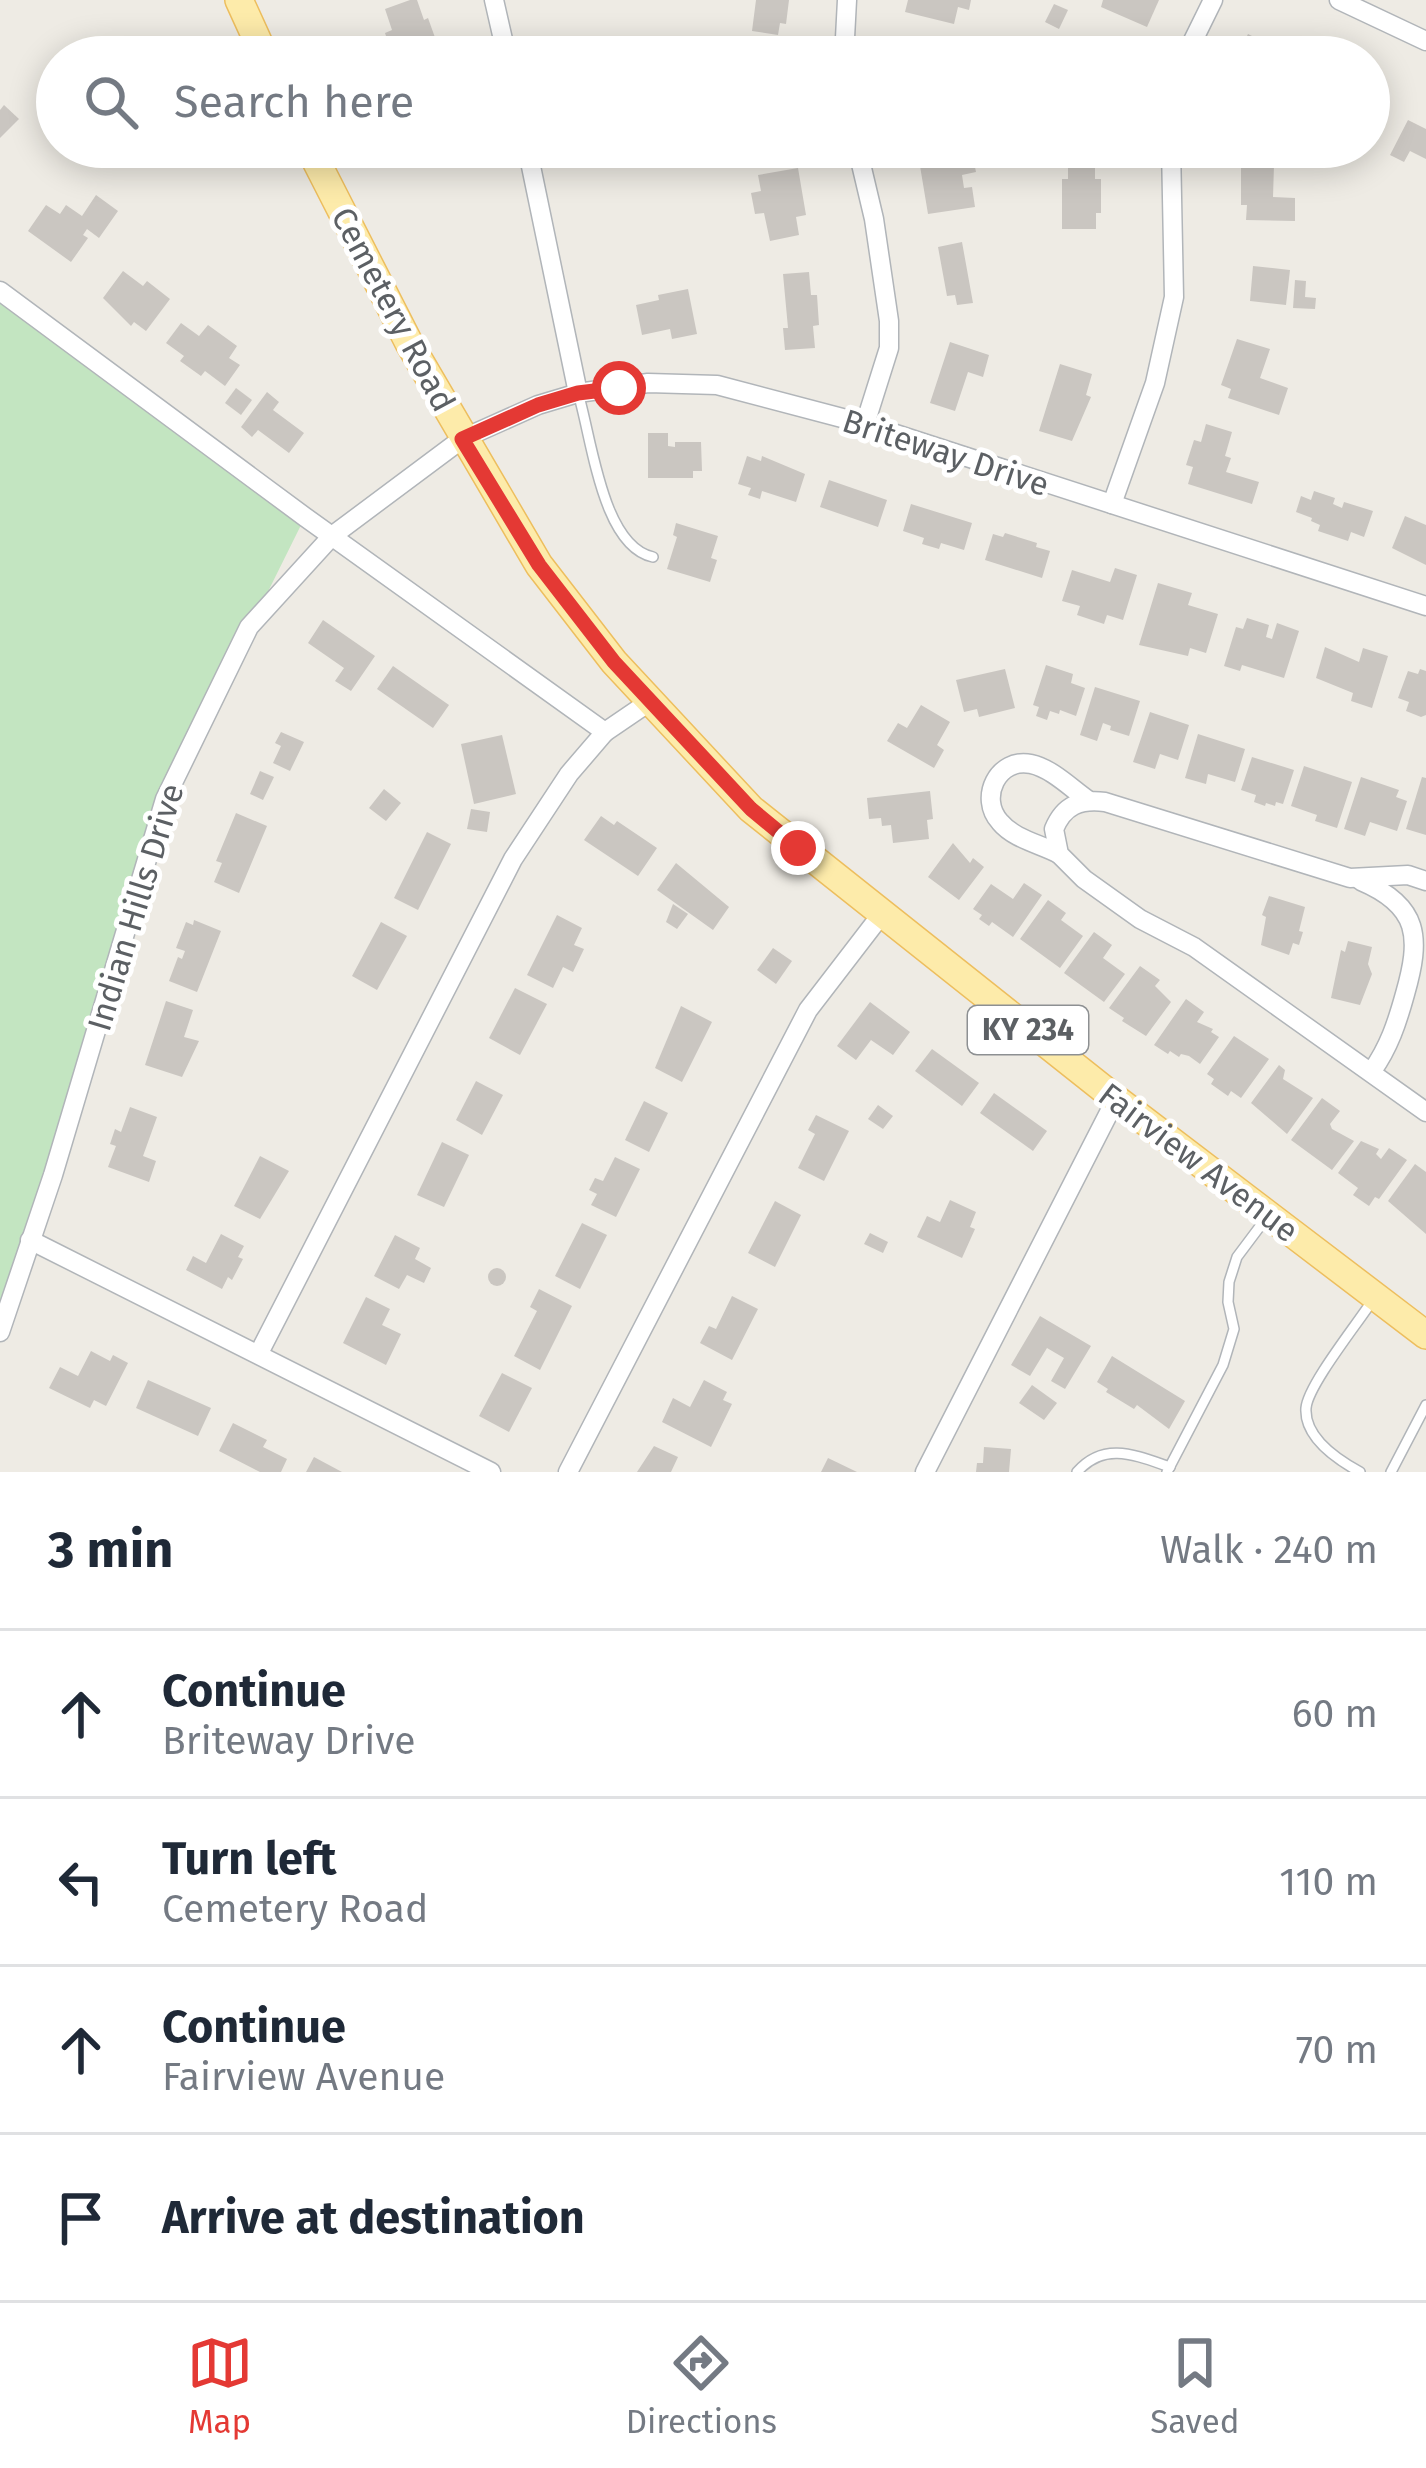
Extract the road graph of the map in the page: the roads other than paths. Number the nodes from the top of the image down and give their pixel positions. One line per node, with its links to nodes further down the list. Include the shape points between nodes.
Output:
1 (239, 0): 6 (main road)
2 (494, 0): 7 (street)
3 (847, 0): 8 (street)
4 (1213, 0): 9 (street)
5 (1339, 0): 10 (street)
6 (255, 36)
7 (502, 36)
8 (845, 36)
9 (1195, 36)
10 (1426, 41)
11 (320, 168): 18 (main road, Cemetery Road / KY 234)
12 (531, 168): 16 (street)
13 (862, 168): 17 (street, via 889,321 889,348)
14 (1171, 168): 19 (street, via 1174,297 1155,383)
15 (0, 291): 20 (street)
16 (578, 393): 17 (street, Briteway Drive, via 698,383); 18 (street, Briteway Drive); 21 (lane, via 616,529 637,554)
17 (865, 424): 19 (street, Briteway Drive)
18 (462, 439): 20 (street, Indian Hills Drive); 23 (main road, Cemetery Road / KY 234, via 539,565)
19 (1112, 504): 22 (street, Briteway Drive)
20 (332, 536): 24 (street); 35 (street, Indian Hills Drive, via 249,627 181,761)
21 (653, 557)
22 (1426, 606)
23 (652, 700): 24 (street); 29 (main road, Fairview Avenue / KY 234, via 751,809)
24 (604, 732): 39 (street, via 512,859)
25 (1088, 800): 26 (street, via 1059,818); 26 (street, via 1028,763 1008,767 994,783 1000,824); 27 (street)
26 (1059, 854): 31 (street, via 1141,919)
27 (1351, 878): 28 (street); 30 (street, via 1406,912)
28 (1426, 881)
29 (881, 915): 32 (main road, Fairview Avenue / KY 234); 43 (street, via 808,1010)
30 (1420, 959): 31 (street)
31 (1372, 1071): 33 (street)
32 (1116, 1099): 34 (main road, Fairview Avenue / KY 234); 44 (street)
33 (1426, 1112)
34 (1268, 1215): 36 (main road, Fairview Avenue / KY 234); 41 (lane, via 1237,1257 1229,1282 1234,1329)
35 (30, 1240): 37 (street, Indian Hills Drive); 39 (street)
36 (1376, 1297): 38 (main road, Fairview Avenue / KY 234); 46 (lane, via 1306,1408 1323,1445)
37 (0, 1332)
38 (1426, 1335)
39 (259, 1353): 42 (street)
40 (1426, 1405): 47 (lane)
41 (1168, 1469): 45 (lane, via 1109,1451)
42 (491, 1472)
43 (568, 1472)
44 (925, 1472)
45 (1076, 1472)
46 (1360, 1472)
47 (1390, 1472)

